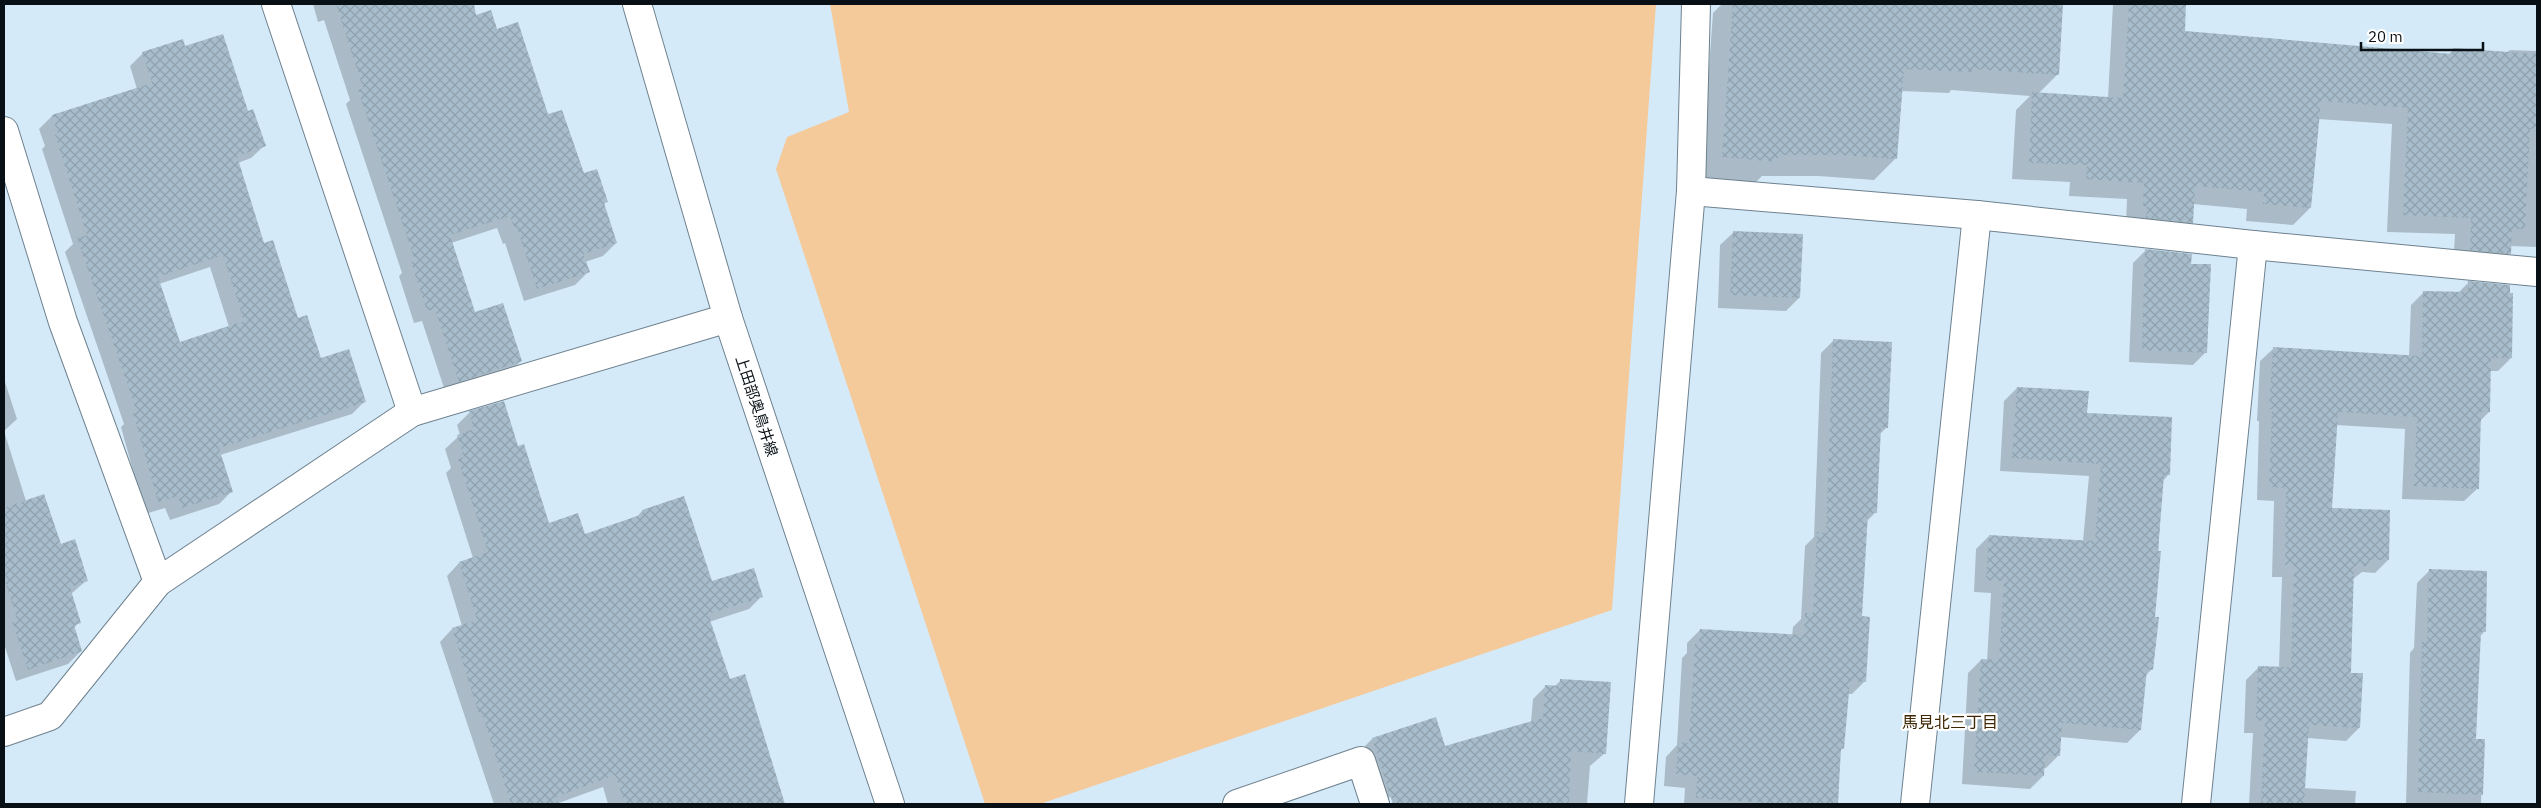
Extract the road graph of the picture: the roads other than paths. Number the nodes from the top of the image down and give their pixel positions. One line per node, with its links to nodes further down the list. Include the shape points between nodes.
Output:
1 (276, 4): 10 (street)
2 (637, 4): 9 (street, 上田部奥鳥井線)
3 (1696, 4): 5 (street)
4 (4, 130): 11 (street, via 63,322)
5 (1691, 191): 6 (street); 16 (street)
6 (1977, 215): 7 (street); 17 (street)
7 (2253, 245): 8 (street); 18 (street)
8 (2537, 272)
9 (728, 318): 10 (street); 13 (street, 上田部奥鳥井線)
10 (412, 412): 11 (street)
11 (158, 582): 12 (street, via 50,716)
12 (4, 732)
13 (890, 804)
14 (1237, 804): 15 (street, via 1361,761)
15 (1375, 804)
16 (1639, 804)
17 (1916, 804)
18 (2196, 804)

